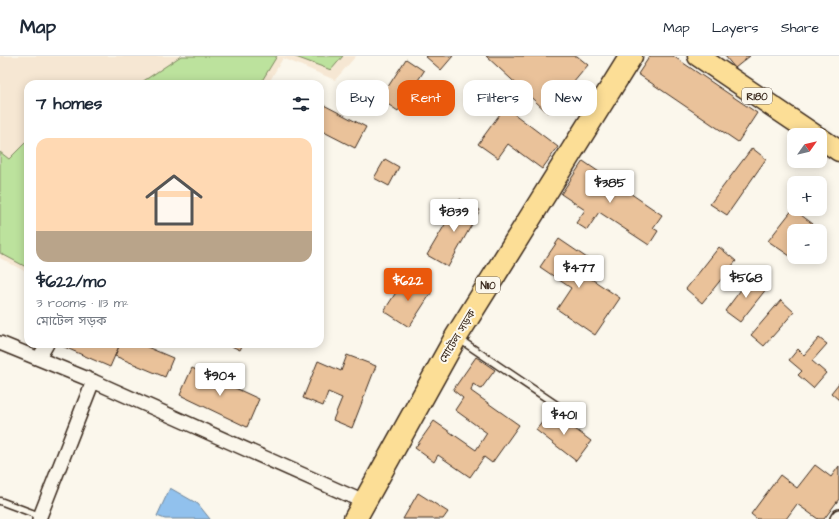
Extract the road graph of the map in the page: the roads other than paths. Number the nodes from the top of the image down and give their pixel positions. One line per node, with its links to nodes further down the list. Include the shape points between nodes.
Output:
1 (631, 56): 6 (highway, মোটেল সড়ক / N110)
2 (698, 56): 3 (main road, R180)
3 (805, 128)
4 (827, 143): 5 (main road)
5 (839, 151)
6 (456, 337): 11 (lane); 13 (highway, মোটেল সড়ক / N110)
7 (0, 342): 9 (street)
8 (44, 348): 9 (street)
9 (38, 358): 10 (street)
10 (93, 381): 13 (street); 15 (street)
11 (570, 414)
12 (0, 501): 15 (lane)
13 (360, 510)
14 (839, 516): 16 (street)
15 (40, 518)
16 (837, 519)

